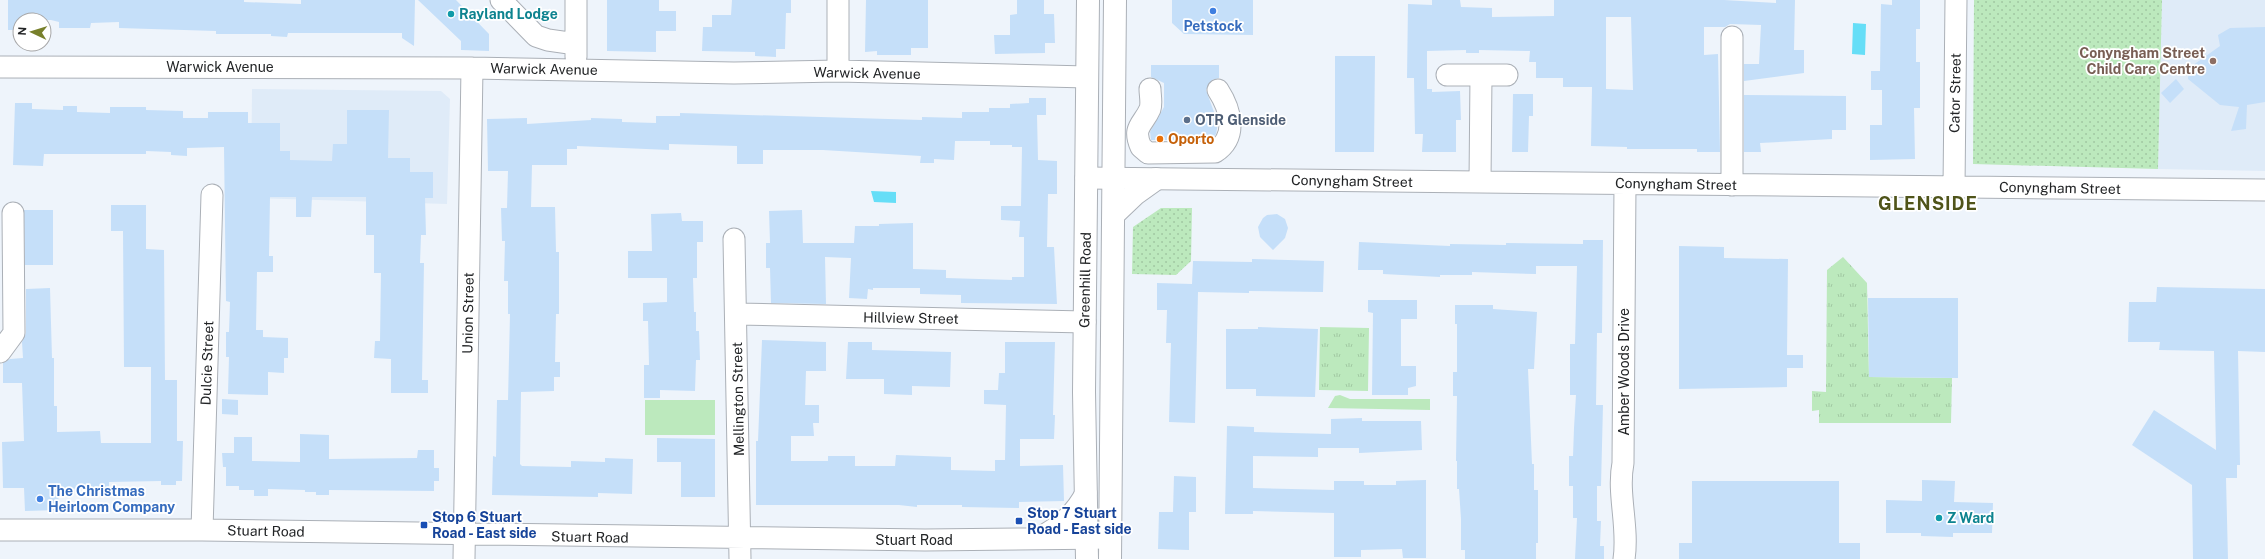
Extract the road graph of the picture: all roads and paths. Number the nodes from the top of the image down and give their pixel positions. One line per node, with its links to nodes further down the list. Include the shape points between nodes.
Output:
1 (501, 0): 9 (street, via 536,36)
2 (576, 0): 9 (street)
3 (838, 0): 13 (street)
4 (1088, 0): 17 (main road, Greenhill Road)
5 (1115, 0): 7 (main road, Greenhill Road)
6 (1956, 0): 26 (street, Cator Street)
7 (1114, 35): 17 (main road); 21 (main road, Greenhill Road)
8 (1732, 37): 25 (street)
9 (576, 44): 12 (street)
10 (0, 67): 11 (street, Warwick Avenue)
11 (472, 68): 12 (street, Warwick Avenue); 38 (street, Union Street)
12 (576, 69): 13 (street, Warwick Avenue, via 734,73)
13 (838, 71): 17 (street, Warwick Avenue)
14 (1447, 75): 15 (street)
15 (1481, 75): 16 (street); 23 (street)
16 (1507, 75)
17 (1087, 77): 20 (main road, Greenhill Road)
18 (1150, 89): 19 (street, via 1150,108 1137,132 1141,147 1148,153 1215,152 1221,148 1229,136 1229,115 1226,102)
19 (1218, 90)
20 (1086, 178): 21 (street, Conyngham Street); 33 (main road, Greenhill Road)
21 (1114, 178): 22 (street, Conyngham Street); 30 (main road, Greenhill Road)
22 (1156, 179): 23 (street, Conyngham Street); 30 (main road)
23 (1480, 182): 24 (street, Conyngham Street)
24 (1625, 184): 25 (street, Conyngham Street); 45 (street, Amber Woods Drive, via 1621,475 1627,541)
25 (1732, 185): 26 (street, Conyngham Street)
26 (1954, 187): 27 (street, Conyngham Street)
27 (2265, 190)
28 (212, 195): 37 (street, Dulcie Street)
29 (13, 213): 34 (street, via 14,333)
30 (1114, 214): 42 (main road, Greenhill Road)
31 (734, 239): 32 (street, Mellington Street)
32 (737, 314): 33 (street, Hillview Street); 39 (street, Mellington Street)
33 (1085, 322): 35 (main road, Greenhill Road)
34 (0, 352)
35 (1086, 493): 40 (street, Stuart Road, via 1078,509 1061,525); 41 (main road, Greenhill Road)
36 (0, 530): 37 (street, Stuart Road)
37 (202, 530): 38 (street, Stuart Road)
38 (464, 535): 39 (street, Stuart Road); 43 (street, Union Street)
39 (740, 539): 40 (street, Stuart Road); 44 (street, Mellington Street)
40 (1036, 539): 41 (street, Stuart Road)
41 (1087, 548): 42 (street, Stuart Road)
42 (1110, 548)
43 (464, 559)
44 (740, 559)
45 (1624, 559)

